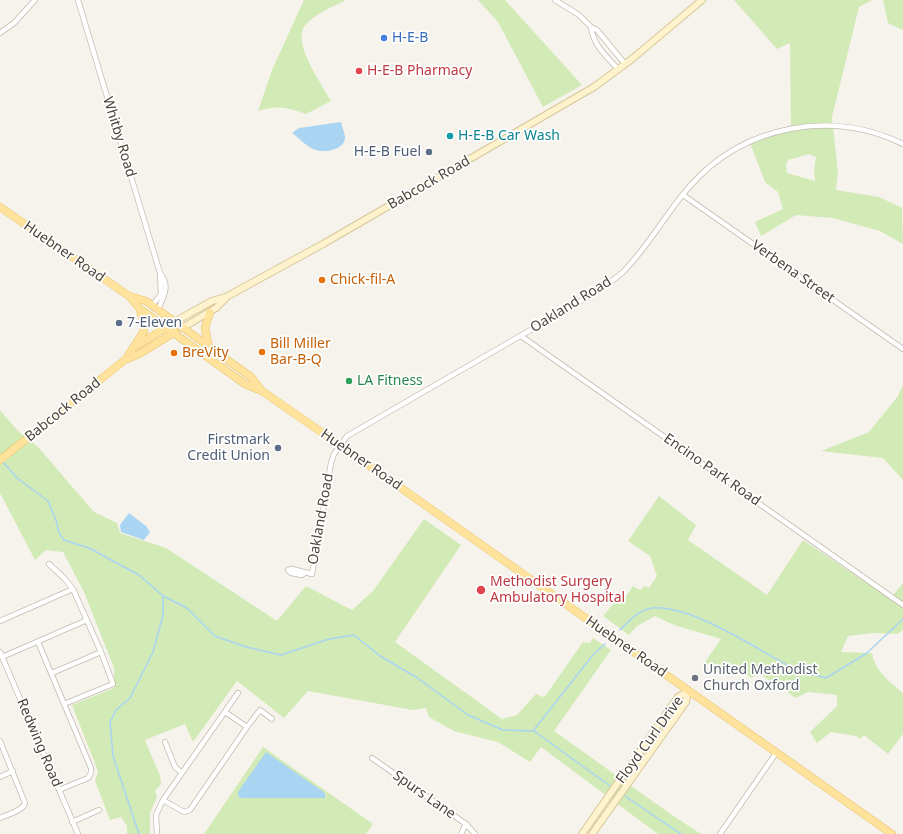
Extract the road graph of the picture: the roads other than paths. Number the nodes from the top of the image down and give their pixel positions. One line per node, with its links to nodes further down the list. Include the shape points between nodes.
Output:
1 (35, 0): 6 (street, via 14,23)
2 (78, 0): 12 (street, Whitby Road)
3 (555, 0): 5 (street, via 579,15)
4 (702, 0): 7 (main road, Babcock Road)
5 (590, 27): 7 (street, via 597,30); 8 (street, via 597,45)
6 (0, 33)
7 (625, 64): 8 (main road, Babcock Road)
8 (618, 70): 14 (main road, Babcock Road, via 594,88)
9 (903, 144): 10 (street, Oakland Road, via 869,131 846,126 810,125 793,128 759,138 738,148 706,170)
10 (683, 195): 23 (street, Oakland Road, via 623,272 586,298); 26 (street, Verbena Street)
11 (0, 207): 13 (main road, Huebner Road)
12 (160, 273): 15 (street, Whitby Road, via 161,294); 17 (street, Whitby Road, via 164,278 166,291)
13 (129, 296): 15 (main road, Huebner Road, via 146,301); 16 (main road, Huebner Road)
14 (226, 298): 18 (main road, Babcock Road); 19 (main road, Babcock Road, via 212,302)
15 (152, 306): 17 (main road, Huebner Road)
16 (140, 309): 20 (main road, Huebner Road); 24 (main road, via 144,331)
17 (158, 310): 19 (main road, Huebner Road)
18 (210, 312): 21 (main road, Babcock Road); 25 (main road, via 205,328)
19 (174, 322): 20 (main road, Babcock Road); 21 (main road, Huebner Road)
20 (165, 328): 22 (main road, Huebner Road); 24 (main road, Babcock Road)
21 (182, 328): 22 (main road, Babcock Road); 25 (main road, Huebner Road)
22 (173, 333): 27 (main road, Babcock Road); 28 (main road, Huebner Road, via 245,384)
23 (521, 336): 29 (street, Oakland Road, via 350,434); 34 (street, Encino Park Road)
24 (134, 347): 27 (main road, Babcock Road)
25 (209, 348): 28 (main road, Huebner Road, via 252,377)
26 (903, 349)
27 (126, 359): 30 (main road, Babcock Road)
28 (262, 391): 29 (main road, Huebner Road)
29 (340, 444): 32 (street, Oakland Road, via 331,463 312,574); 41 (main road, Huebner Road)
30 (0, 460)
31 (49, 564): 33 (street)
32 (305, 573)
33 (73, 589): 35 (street); 36 (street)
34 (903, 605)
35 (87, 620): 37 (street); 38 (street)
36 (0, 621)
37 (38, 642): 39 (street); 40 (street)
38 (101, 652): 40 (street); 43 (street, via 113,684)
39 (1, 654): 56 (street, Redwing Road)
40 (52, 673): 43 (street)
41 (688, 691): 49 (main road, Huebner Road); 53 (main road, Floyd Curl Drive, via 678,697); 54 (main road, Floyd Curl Drive, via 686,702)
42 (238, 693): 44 (street)
43 (64, 704): 56 (street, via 91,773 88,778)
44 (225, 712): 46 (street); 52 (street)
45 (272, 719): 46 (street, via 260,710)
46 (247, 727): 57 (street, via 190,810 184,812)
47 (0, 741): 51 (street)
48 (165, 742): 52 (street, via 175,767)
49 (776, 753): 68 (street); 69 (main road, Huebner Road)
50 (372, 758): 61 (street, Spurs Lane)
51 (13, 771): 55 (street); 59 (street, via 25,805)
52 (182, 773): 57 (street)
53 (625, 773): 54 (main road); 66 (main road, Floyd Curl Drive)
54 (633, 776): 67 (main road, Floyd Curl Drive)
55 (0, 777)
56 (59, 790): 60 (street, Redwing Road)
57 (163, 800): 63 (street, via 156,815)
58 (99, 810): 60 (street)
59 (0, 818)
60 (72, 822): 62 (street, Redwing Road)
61 (466, 824): 64 (street); 65 (street, Spurs Lane)
62 (78, 834)
63 (157, 834)
64 (462, 834)
65 (475, 834)
66 (582, 834)
67 (592, 834)
68 (720, 834)
69 (892, 834)

